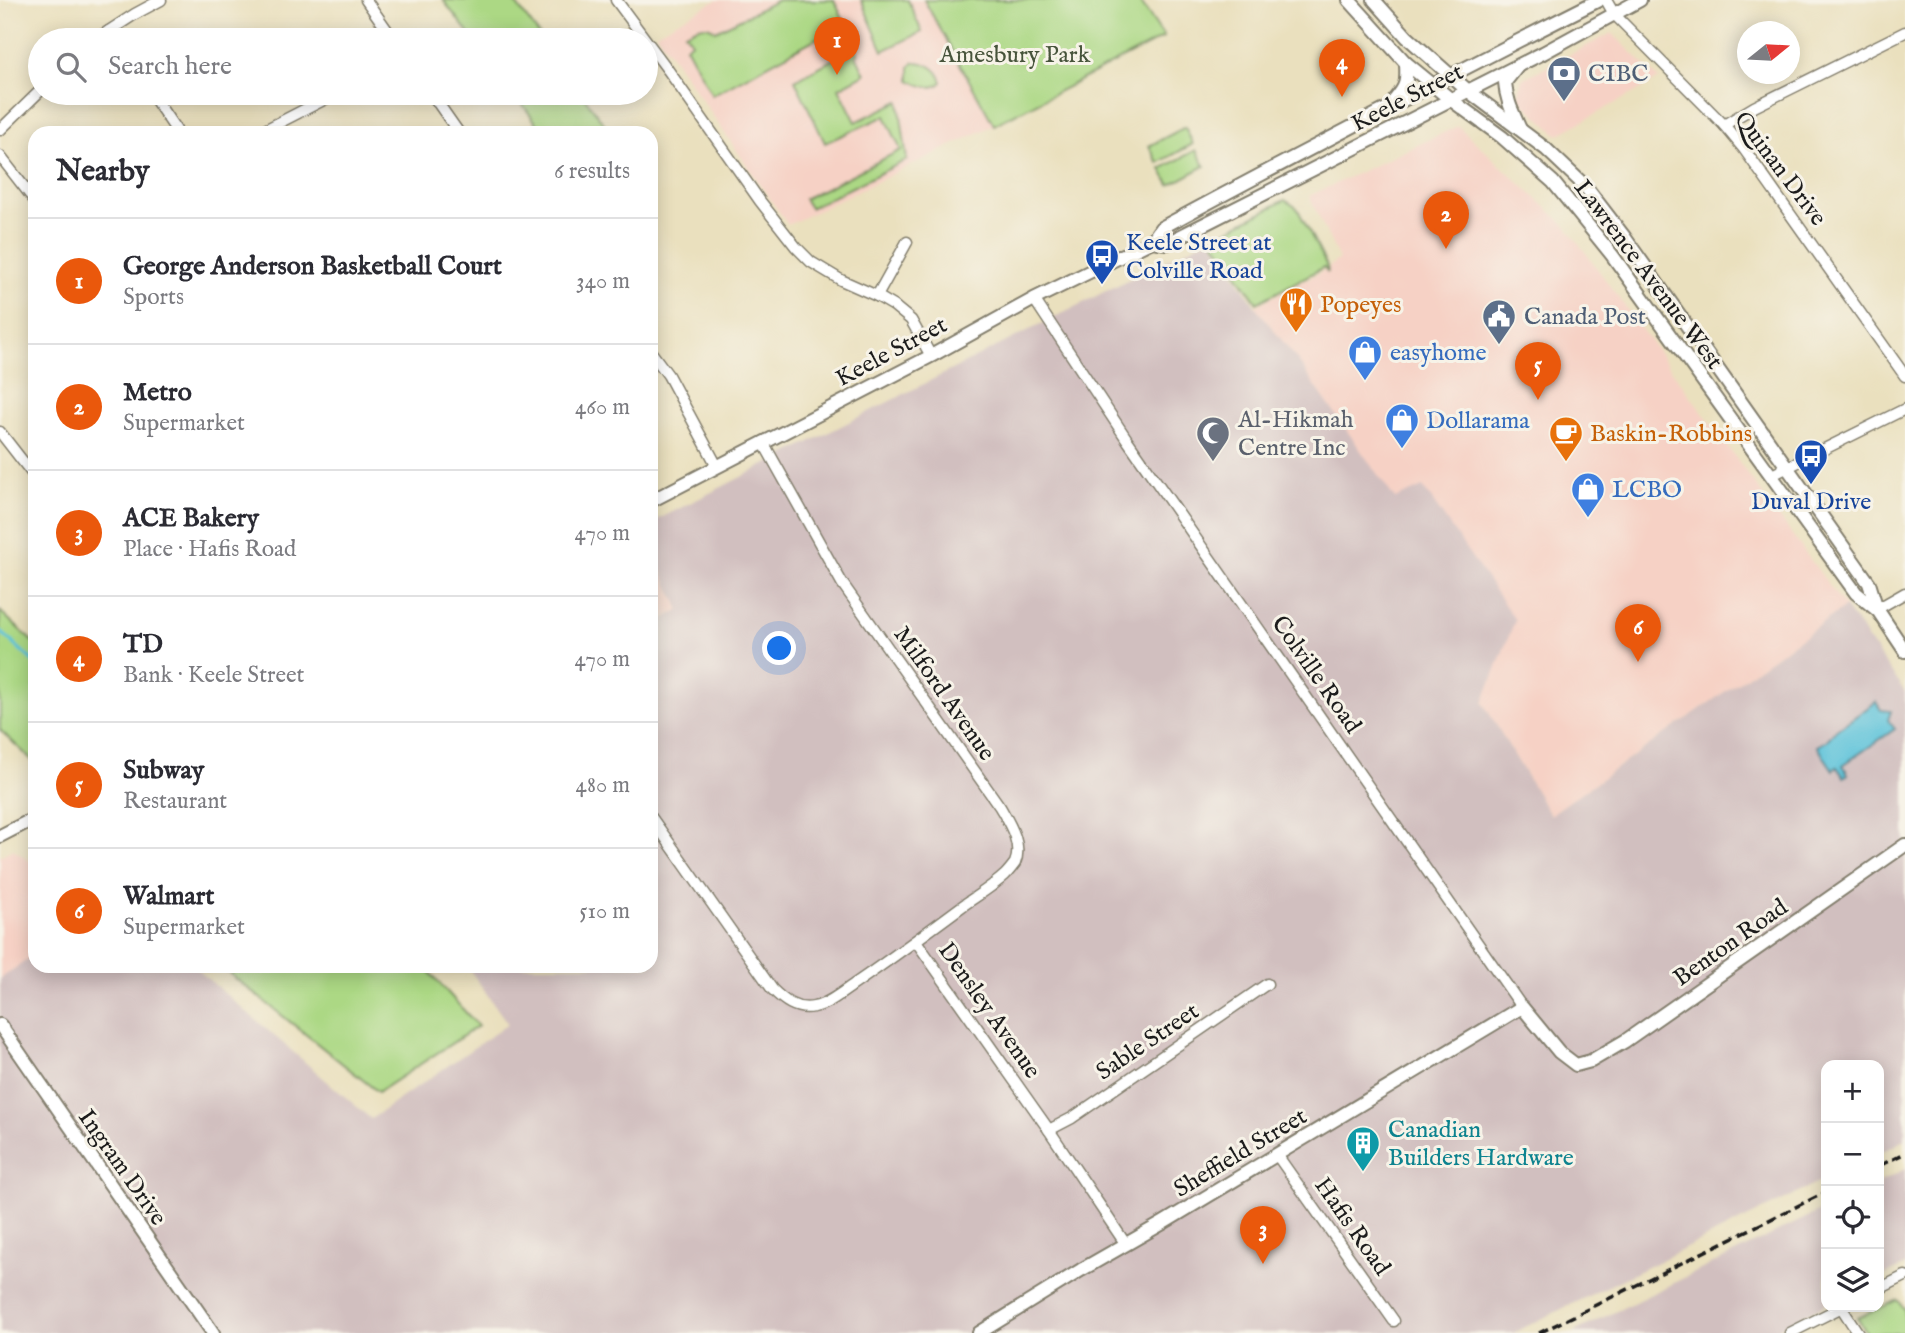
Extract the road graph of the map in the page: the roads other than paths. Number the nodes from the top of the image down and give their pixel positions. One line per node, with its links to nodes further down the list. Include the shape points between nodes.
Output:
1 (161, 0): 10 (street)
2 (366, 0): 11 (street)
3 (616, 0): 12 (street)
4 (1349, 0): 15 (main road, Lawrence Avenue West)
5 (1374, 0): 17 (main road, Lawrence Avenue West, via 1407,37)
6 (1599, 0): 17 (main road, Keele Street)
7 (1606, 0): 9 (street, Quinan Drive)
8 (1640, 0): 9 (main road, Keele Street)
9 (1614, 14): 16 (main road, Keele Street); 26 (street, Quinan Drive)
10 (123, 28)
11 (386, 28)
12 (637, 28)
13 (1905, 32): 26 (street)
14 (658, 57): 40 (street, via 796,247 841,280)
15 (1406, 63): 18 (main road, Lawrence Avenue West); 25 (main road, via 1405,89)
16 (1519, 64): 19 (main road, Keele Street); 31 (main road, via 1505,82 1506,98)
17 (1451, 74): 18 (main road, Keele Street); 19 (main road, Lawrence Avenue West)
18 (1432, 84): 20 (main road, Lawrence Avenue West); 25 (main road, Keele Street)
19 (1467, 90): 20 (main road, Keele Street); 31 (main road, Lawrence Avenue West)
20 (1450, 99): 34 (main road, Keele Street); 39 (main road, Lawrence Avenue West, via 1553,182)
21 (28, 103): 30 (street)
22 (158, 105): 27 (street)
23 (314, 105): 28 (street)
24 (439, 105): 29 (street)
25 (1390, 107): 33 (main road, Keele Street)
26 (1724, 125): 44 (street, Quinan Drive)
27 (173, 126)
28 (273, 126)
29 (454, 126)
30 (0, 130)
31 (1520, 131): 36 (main road, Lawrence Avenue West, via 1585,186)
32 (0, 156): 35 (street)
33 (1282, 163): 34 (main road); 37 (main road, Keele Street, via 1161,228)
34 (1292, 180): 37 (main road, Keele Street, via 1167,243)
35 (28, 192)
36 (1625, 238): 39 (main road); 49 (main road, Lawrence Avenue West)
37 (1153, 241): 41 (main road, Keele Street)
38 (907, 242): 40 (street)
39 (1612, 255): 51 (main road, Lawrence Avenue West)
40 (877, 296): 42 (street, via 911,320)
41 (1034, 299): 42 (main road, Keele Street); 62 (street, Colville Road, via 1121,432)
42 (931, 356): 47 (main road, Keele Street)
43 (658, 361): 48 (street)
44 (1905, 376)
45 (1905, 409): 49 (street)
46 (0, 432): 50 (street)
47 (762, 442): 48 (main road, Keele Street); 60 (street, Milford Avenue, via 842,583 1012,829 1017,853 1007,873)
48 (717, 466): 52 (main road, Keele Street)
49 (1787, 468): 51 (street); 54 (main road, Lawrence Avenue West, via 1869,583)
50 (28, 469)
51 (1772, 475): 54 (main road, Lawrence Avenue West, via 1856,593)
52 (658, 497)
53 (1905, 593): 54 (street)
54 (1877, 609): 55 (main road, Lawrence Avenue West)
55 (1905, 650)
56 (28, 822): 58 (main road)
57 (658, 827): 60 (street, Densley Avenue, via 772,989 792,1005 814,1007 828,1001)
58 (0, 836)
59 (1905, 845): 64 (main road, Benton Road, via 1617,1046)
60 (916, 941): 65 (street, Densley Avenue)
61 (1267, 984): 65 (street, Sable Street)
62 (1522, 1007): 64 (main road, Colville Road, via 1559,1052); 66 (main road, Sheffield Street)
63 (0, 1024): 73 (main road, Ingram Drive)
64 (1576, 1065)
65 (1049, 1130): 67 (street, Densley Avenue)
66 (1277, 1155): 67 (main road, Sheffield Street); 72 (street, Hafis Road)
67 (1125, 1243): 74 (main road, Sheffield Street)
68 (1904, 1279): 69 (street)
69 (1884, 1287)
70 (1831, 1312): 75 (street)
71 (1844, 1312): 76 (street)
72 (1394, 1321)
73 (213, 1333)
74 (979, 1333)
75 (1790, 1333)
76 (1858, 1333)

